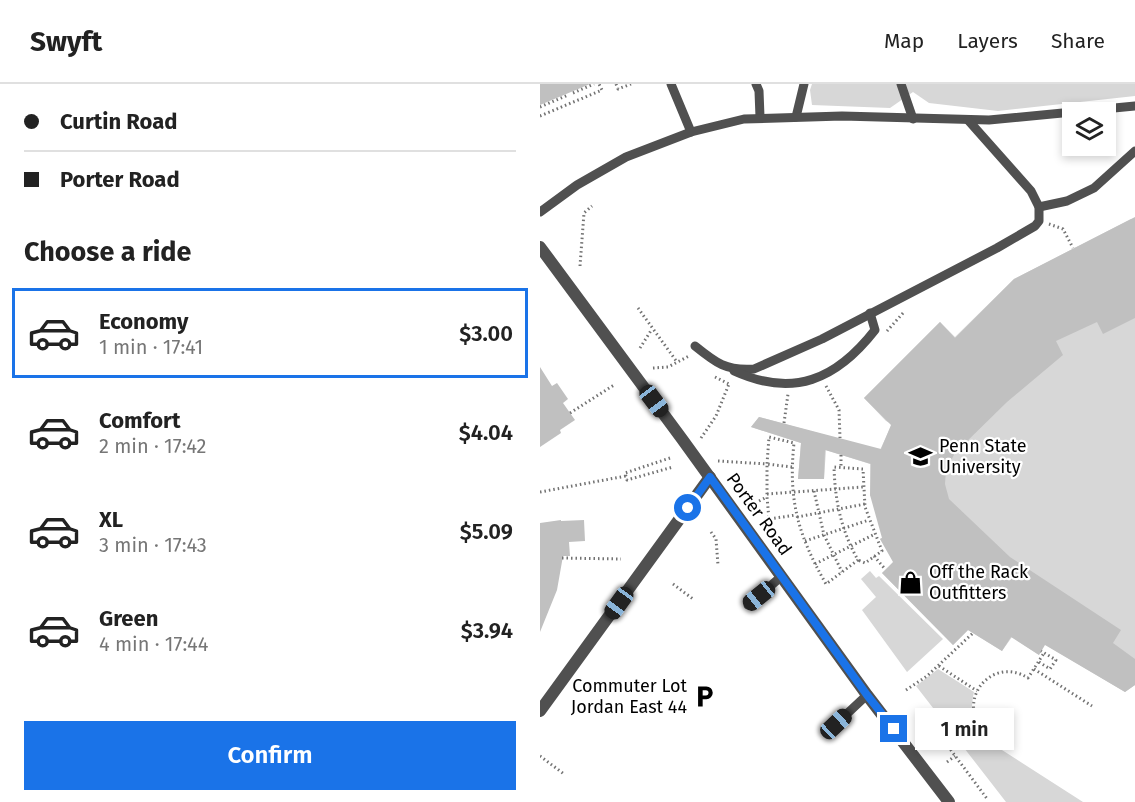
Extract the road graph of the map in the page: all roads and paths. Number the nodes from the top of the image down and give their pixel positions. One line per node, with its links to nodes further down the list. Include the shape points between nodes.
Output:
1 (594, 84): 9 (path)
2 (599, 84): 10 (path, via 602,90)
3 (616, 84): 4 (path, via 618,89)
4 (631, 84)
5 (671, 84): 18 (lane)
6 (756, 84): 14 (lane)
7 (804, 84): 15 (lane)
8 (901, 84): 16 (lane)
9 (571, 94): 10 (path); 12 (path)
10 (574, 102): 13 (path)
11 (1135, 106): 17 (lane)
12 (540, 107)
13 (540, 116)
14 (760, 117): 15 (lane); 18 (lane)
15 (795, 117): 16 (lane)
16 (913, 119): 17 (lane)
17 (968, 120): 21 (lane, via 1031,191)
18 (691, 132): 22 (lane, via 626,157)
19 (1135, 151): 21 (lane, via 1095,189)
20 (592, 206): 26 (path, via 584,213)
21 (1039, 207): 23 (lane)
22 (540, 212)
23 (1039, 221): 25 (path, via 1063,229); 28 (lane, via 1030,230)
24 (540, 248): 52 (street, Porter Road)
25 (1073, 249)
26 (580, 266)
27 (638, 309): 29 (path)
28 (870, 314): 33 (lane, via 754,369); 33 (lane, via 875,330 856,354 816,378 780,384 759,381)
29 (652, 328): 31 (path); 32 (path)
30 (695, 346): 33 (lane)
31 (640, 348)
32 (677, 362)
33 (724, 367)
34 (729, 384): 40 (path, via 716,416)
35 (614, 385): 38 (path)
36 (826, 386): 41 (path, via 839,410)
37 (788, 394): 39 (path)
38 (570, 413)
39 (784, 423)
40 (700, 438)
41 (840, 438)
42 (841, 455): 48 (path)
43 (670, 458): 51 (path, via 625,473)
44 (718, 462): 45 (path)
45 (767, 464): 47 (path); 47 (path, via 770,437 782,438 794,443); 58 (path)
46 (673, 467): 51 (path, via 627,480)
47 (792, 467): 49 (path)
48 (842, 467): 53 (path, via 863,469); 54 (path, via 834,467)
49 (792, 472): 50 (path); 57 (path)
50 (799, 473)
51 (626, 476): 56 (path)
52 (710, 477): 80 (street, Porter Road); 93 (street)
53 (863, 487): 54 (path); 59 (path)
54 (835, 489): 55 (path); 61 (path)
55 (814, 490): 57 (path); 62 (path)
56 (540, 492)
57 (792, 492): 58 (path); 63 (path)
58 (767, 496): 60 (path); 63 (path, via 769,519)
59 (865, 504): 61 (path); 64 (path)
60 (751, 505)
61 (837, 509): 62 (path); 65 (path)
62 (819, 513): 63 (path); 68 (path)
63 (796, 516): 69 (path)
64 (869, 519): 65 (path); 67 (path)
65 (843, 528): 68 (path); 70 (path)
66 (711, 532): 77 (path, via 716,539)
67 (874, 534): 70 (path); 72 (path, via 882,550)
68 (824, 535): 69 (path); 71 (path)
69 (805, 541): 76 (path)
70 (851, 547): 71 (path); 75 (path)
71 (833, 556): 76 (path); 79 (path)
72 (874, 556): 75 (path, via 865,563); 78 (path)
73 (562, 558): 74 (path)
74 (621, 559)
75 (858, 560): 79 (path)
76 (815, 564): 79 (path, via 826,584)
77 (718, 565)
78 (885, 569)
79 (842, 572)
80 (782, 576): 83 (lane); 90 (street, Porter Road)
81 (674, 584): 82 (path)
82 (693, 599)
83 (748, 604)
84 (973, 633): 86 (path)
85 (1039, 662): 85 (path, via 1043,652 1056,660 1050,669); 87 (path)
86 (939, 666): 88 (path); 89 (path)
87 (1034, 669): 89 (path, via 1028,678 1016,673 997,673); 91 (path)
88 (906, 690)
89 (977, 691): 95 (path, via 974,719 991,736)
90 (867, 695): 94 (lane); 101 (street, Porter Road)
91 (1092, 706)
92 (921, 710): 97 (path)
93 (540, 711)
94 (836, 724)
95 (985, 745)
96 (540, 756): 99 (path)
97 (956, 756): 98 (path); 100 (path)
98 (947, 762)
99 (564, 774)
100 (988, 800)
101 (949, 802)

